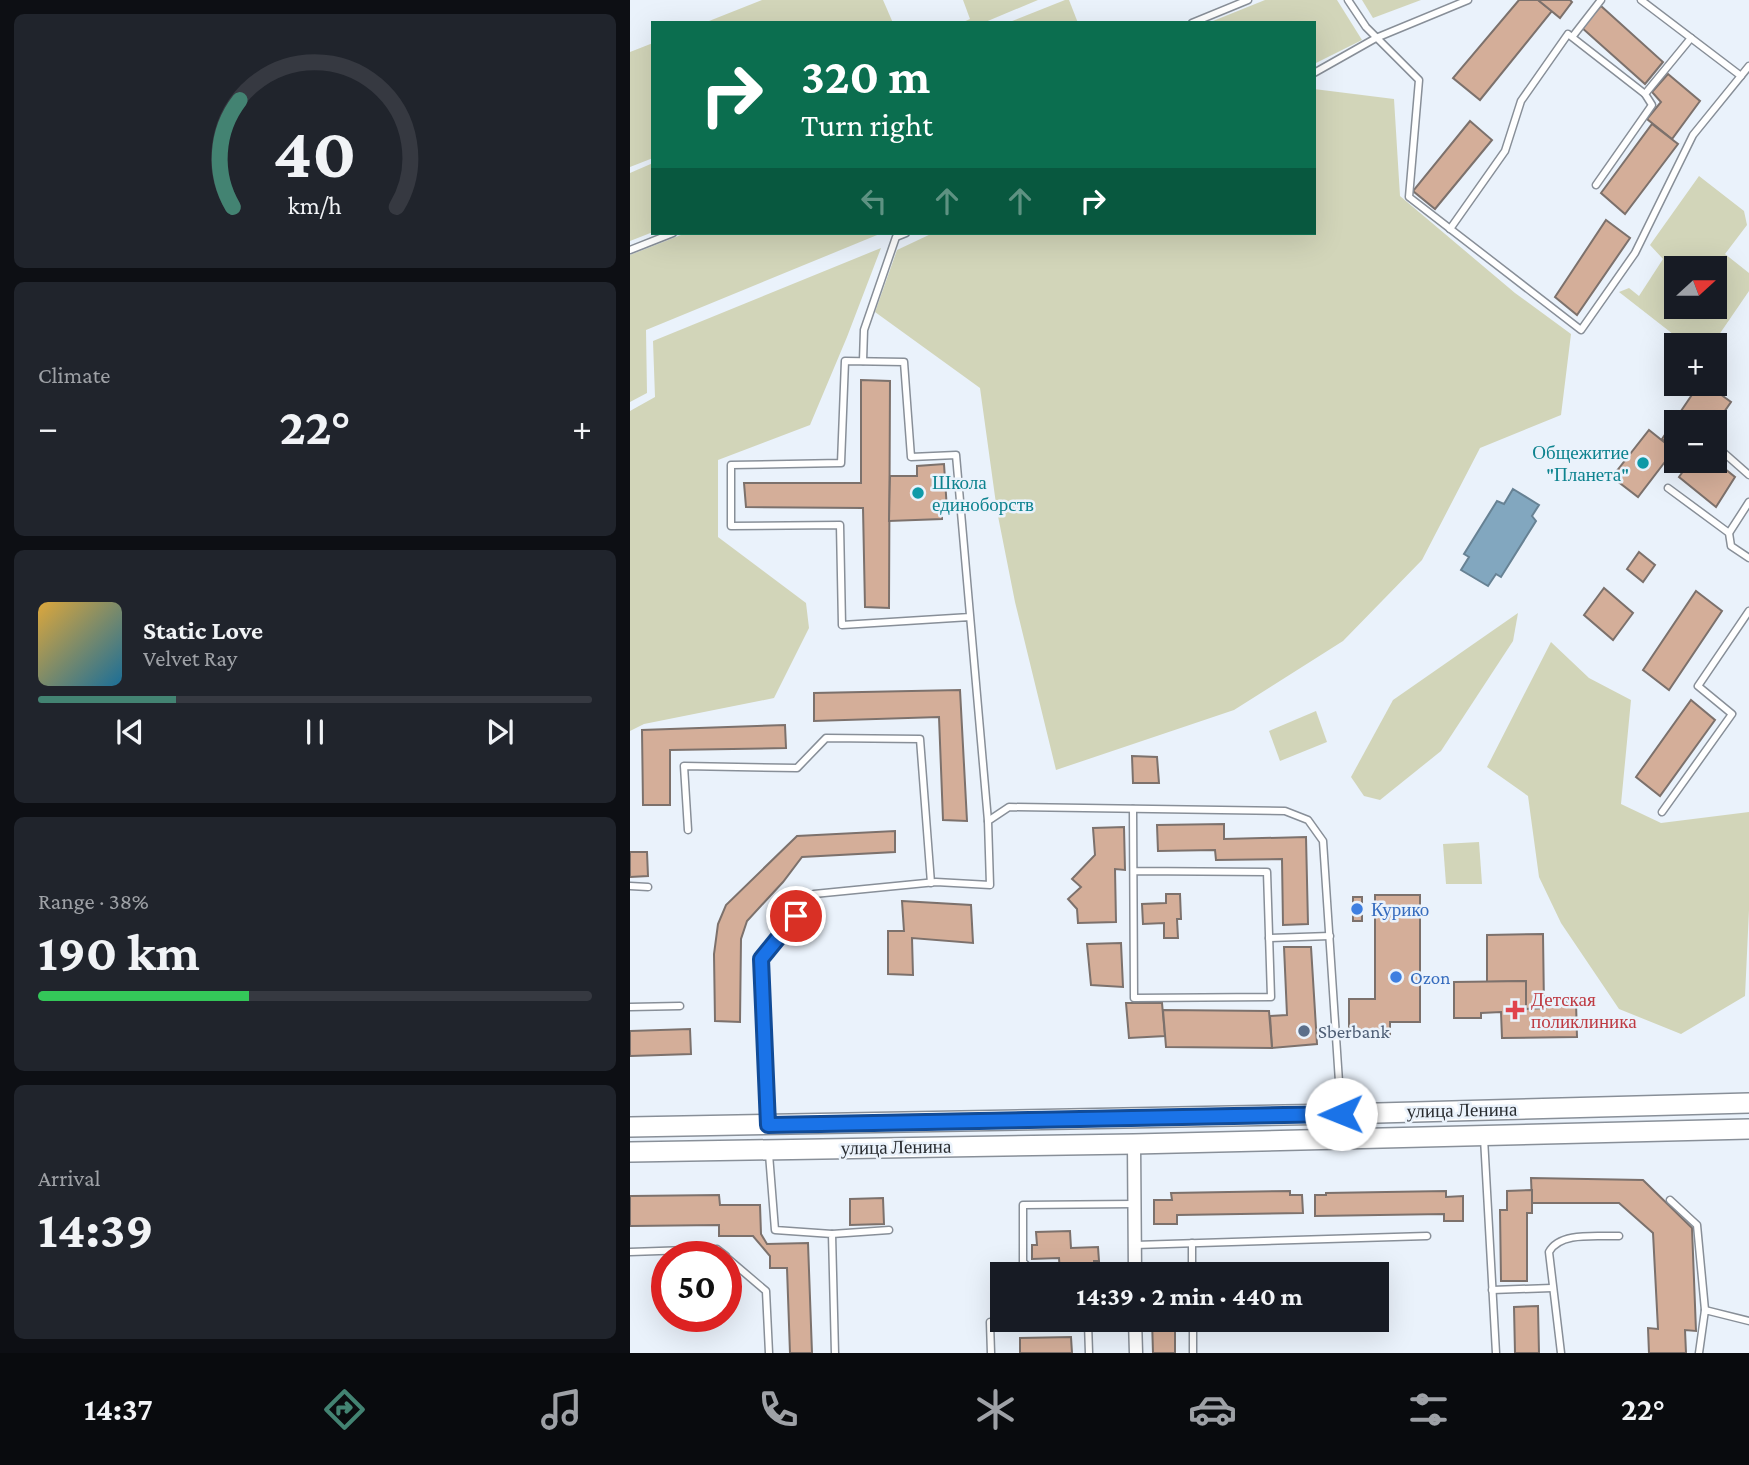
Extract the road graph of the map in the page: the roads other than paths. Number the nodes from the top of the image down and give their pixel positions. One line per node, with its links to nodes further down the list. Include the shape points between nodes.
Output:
1 (1248, 0): 6 (lane)
2 (1348, 0): 8 (lane)
3 (1468, 0): 8 (lane)
4 (1601, 0): 7 (lane)
5 (1642, 0): 9 (lane)
6 (1197, 21)
7 (1573, 36): 13 (lane); 15 (lane, via 1568,34 1521,101 1505,151)
8 (1376, 38): 11 (lane); 15 (lane, via 1419,80 1409,197)
9 (1691, 38): 12 (lane); 13 (lane)
10 (1749, 66): 12 (lane)
11 (1316, 72)
12 (1741, 76): 15 (lane, via 1693,135 1635,253 1581,330)
13 (1645, 94): 14 (lane, via 1652,105)
14 (1596, 185)
15 (1450, 229)
16 (668, 235): 18 (lane)
17 (901, 235): 19 (lane, via 896,237 864,330)
18 (630, 250)
19 (863, 361): 27 (lane, via 904,362 911,457 956,456); 27 (lane, via 845,361 841,463 731,465 731,526 840,525 842,625)
20 (1727, 456): 21 (lane)
21 (1749, 475)
22 (1668, 488): 24 (lane)
23 (1749, 502): 24 (lane)
24 (1729, 533): 25 (lane, via 1731,546)
25 (1749, 558)
26 (1749, 611): 29 (lane, via 1698,686 1732,715)
27 (970, 617): 30 (lane)
28 (1133, 809): 30 (lane, via 1009,807); 32 (lane); 36 (lane, via 1285,811 1308,820 1324,841)
29 (1662, 812)
30 (988, 821): 33 (lane, via 990,885)
31 (688, 830): 33 (lane, via 684,766 797,768 826,738 920,739)
32 (1133, 871): 37 (lane, via 1267,872); 37 (lane, via 1134,998 1271,997)
33 (931, 883): 43 (lane, via 814,894 761,959)
34 (630, 886): 35 (lane)
35 (648, 887)
36 (1330, 936): 37 (lane); 41 (lane)
37 (1269, 938)
38 (680, 1006): 39 (lane)
39 (630, 1007)
40 (1749, 1103): 41 (main road, улица Ленина)
41 (1341, 1114): 42 (main road, улица Ленина); 47 (main road)
42 (1132, 1117): 43 (main road, улица Ленина); 48 (main road)
43 (768, 1125): 44 (main road, улица Ленина); 49 (main road)
44 (630, 1127)
45 (1749, 1129): 46 (main road, улица Ленина)
46 (1484, 1135): 47 (main road, улица Ленина); 66 (lane)
47 (1342, 1138): 48 (main road, улица Ленина)
48 (1134, 1144): 49 (main road, улица Ленина); 52 (street)
49 (768, 1149): 50 (main road, улица Ленина); 54 (lane, via 775,1230)
50 (630, 1152)
51 (1670, 1200): 67 (lane, via 1697,1225)
52 (1134, 1204): 58 (street); 61 (lane, via 1023,1205)
53 (889, 1230): 54 (lane)
54 (832, 1234): 74 (lane)
55 (1427, 1236): 57 (lane)
56 (1619, 1237): 65 (lane, via 1564,1238 1553,1243 1549,1252)
57 (1192, 1243): 58 (lane); 63 (lane)
58 (1135, 1245): 62 (street)
59 (651, 1251): 60 (lane)
60 (630, 1252)
61 (1023, 1262)
62 (1135, 1262)
63 (1192, 1262)
64 (742, 1271): 73 (lane, via 766,1291)
65 (1552, 1288): 66 (lane); 80 (lane)
66 (1492, 1290): 79 (lane)
67 (1705, 1310): 68 (lane); 81 (lane)
68 (1749, 1321)
69 (990, 1332): 75 (lane)
70 (1088, 1332): 76 (lane)
71 (1135, 1332): 77 (street)
72 (1193, 1332): 78 (lane)
73 (769, 1353)
74 (835, 1353)
75 (991, 1353)
76 (1089, 1353)
77 (1136, 1353)
78 (1193, 1353)
79 (1496, 1353)
80 (1561, 1353)
81 (1699, 1353)

